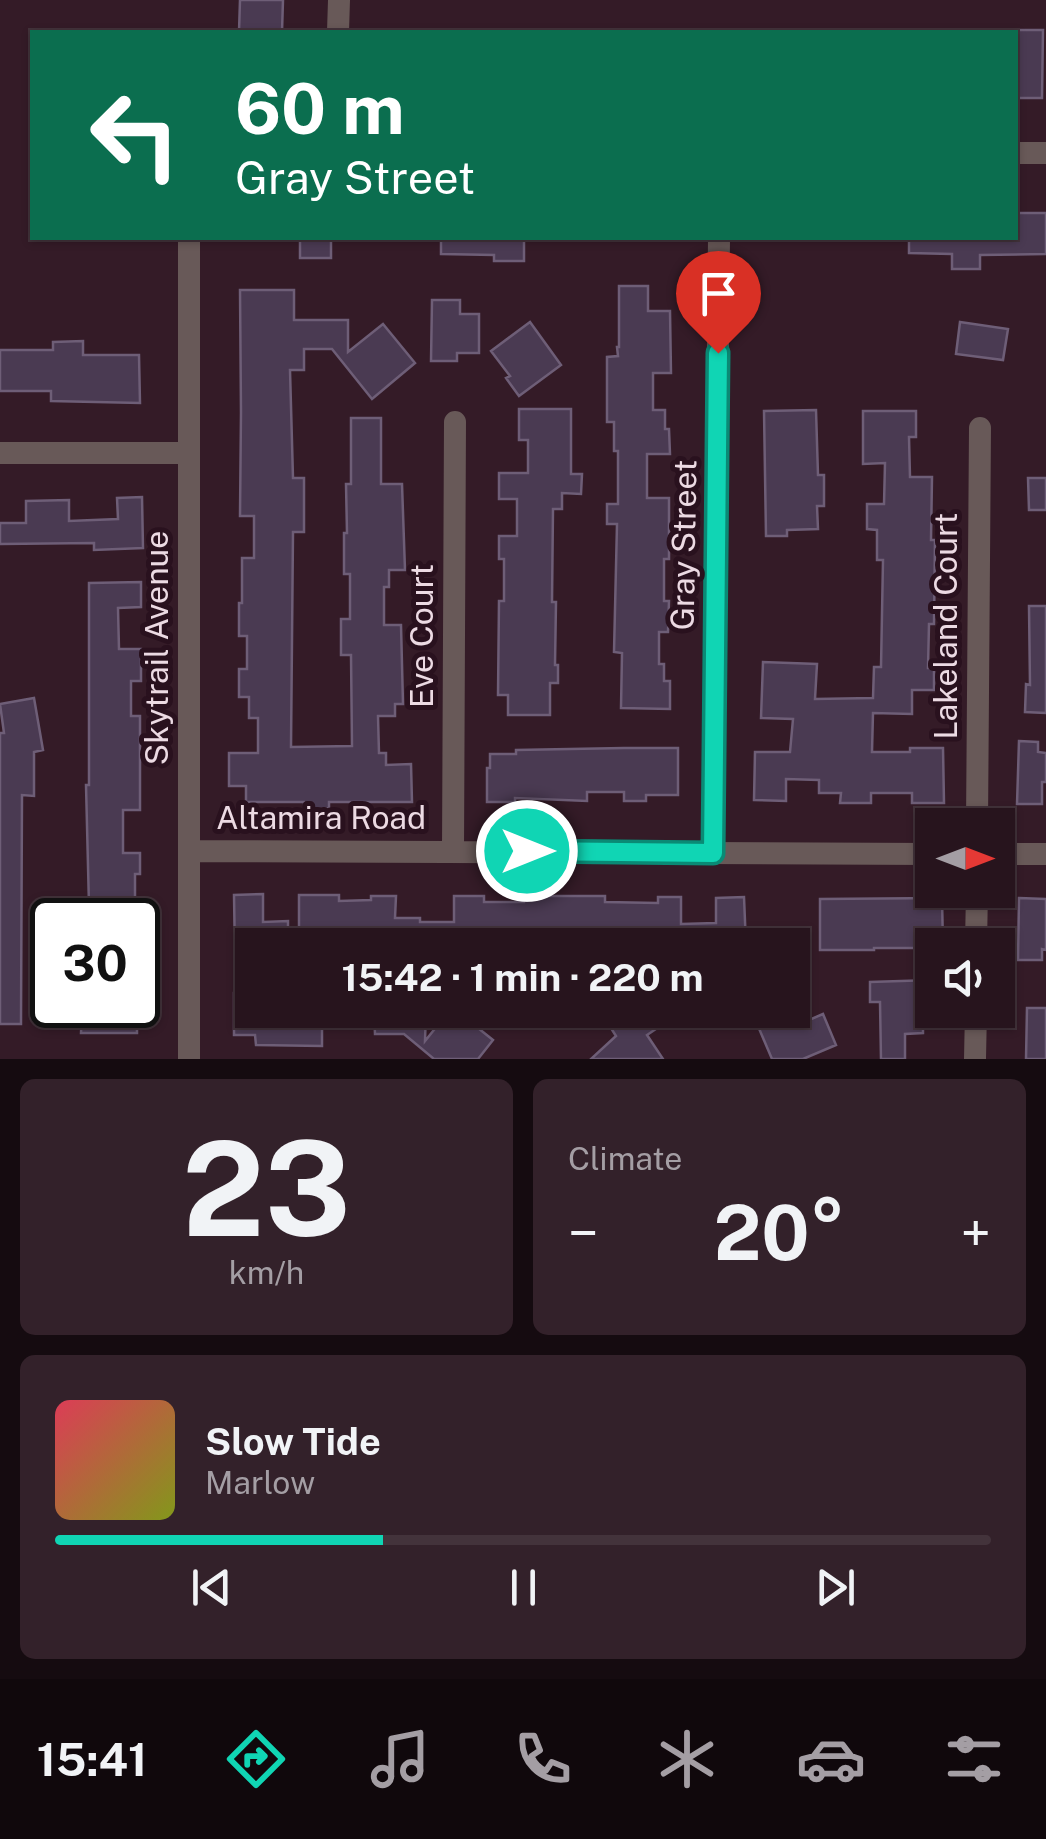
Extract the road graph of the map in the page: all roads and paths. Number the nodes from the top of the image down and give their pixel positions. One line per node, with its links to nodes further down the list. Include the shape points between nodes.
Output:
1 (338, 0): 2 (street)
2 (338, 30)
3 (1018, 153): 4 (street)
4 (1046, 153)
5 (189, 240): 10 (street, Skytrail Avenue)
6 (719, 240): 14 (street, Gray Street)
7 (455, 422): 12 (street, Eve Court)
8 (980, 428): 11 (street, Lakeland Court)
9 (0, 453): 10 (street)
10 (189, 453): 13 (street, Skytrail Avenue)
11 (978, 808)
12 (453, 850): 13 (street, Altamira Road); 14 (street, Altamira Road)
13 (189, 851): 19 (street, Skytrail Avenue)
14 (713, 853): 15 (street, Altamira Road)
15 (915, 854)
16 (1015, 854): 17 (street)
17 (1046, 854)
18 (976, 1028): 20 (street)
19 (189, 1059)
20 (975, 1059)

